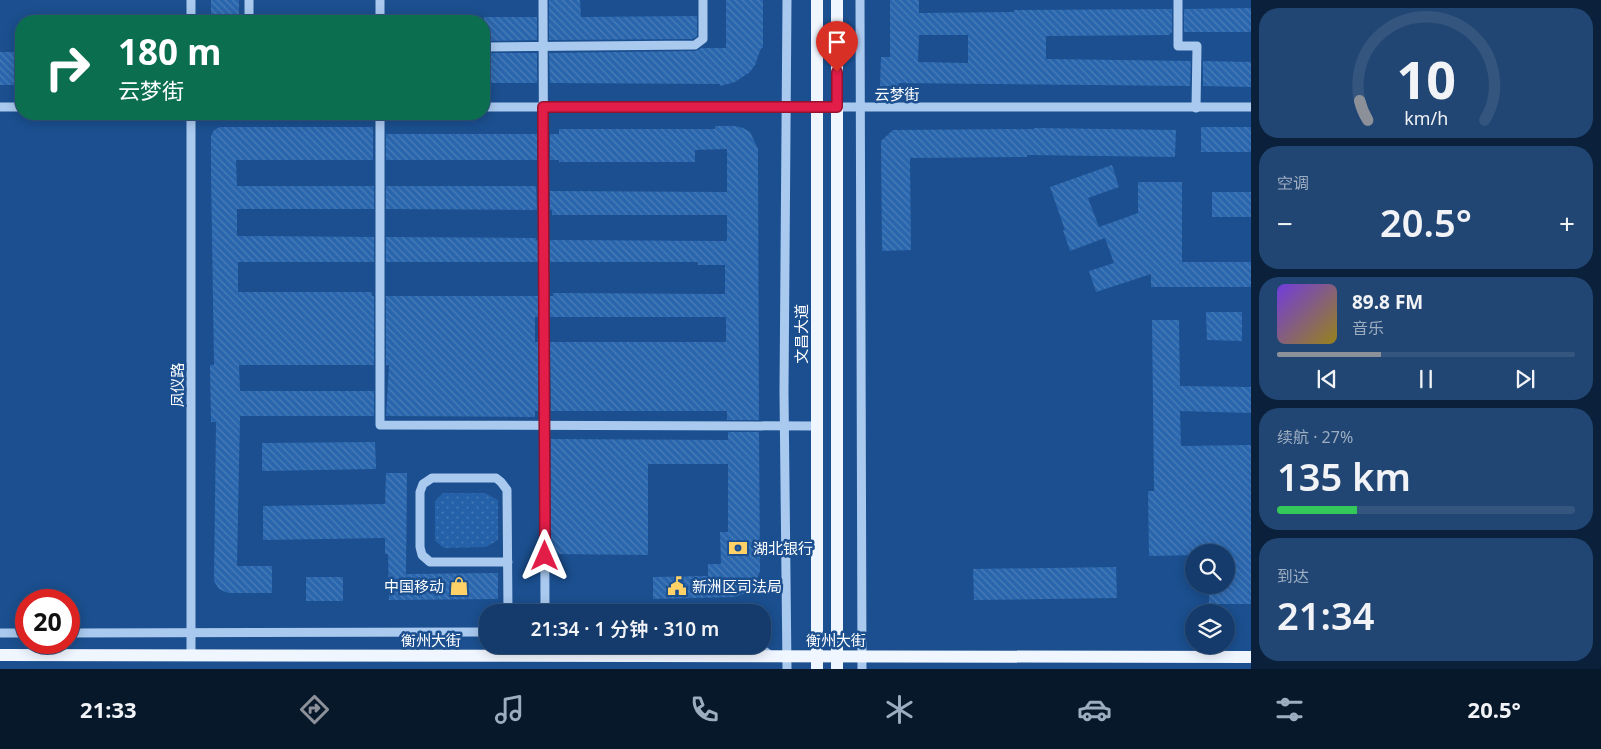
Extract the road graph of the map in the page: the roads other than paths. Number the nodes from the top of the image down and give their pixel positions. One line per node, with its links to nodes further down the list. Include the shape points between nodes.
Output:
1 (191, 0): 11 (street)
2 (249, 0): 12 (street)
3 (380, 0): 13 (street)
4 (543, 0): 14 (street)
5 (703, 0): 14 (street, via 704,39 695,45)
6 (787, 0): 20 (street)
7 (817, 0): 21 (main road, 文昌大道)
8 (837, 0): 22 (main road)
9 (860, 0): 23 (street)
10 (1178, 0): 24 (street, via 1178,46 1197,46)
11 (191, 15)
12 (249, 15)
13 (380, 15)
14 (543, 46): 15 (street); 19 (street)
15 (490, 47)
16 (0, 107): 17 (street)
17 (15, 107)
18 (490, 107): 19 (street, 云梦街)
19 (543, 107): 20 (street, 云梦街); 28 (street)
20 (786, 107): 21 (street, 云梦街); 29 (street)
21 (817, 107): 22 (street, 云梦街); 30 (main road, 文昌大道)
22 (837, 107): 23 (street, 云梦街); 48 (main road)
23 (861, 107): 24 (street, 云梦街); 49 (street)
24 (1196, 108): 25 (street, 云梦街)
25 (1251, 108)
26 (191, 120): 34 (street, 凤仪路)
27 (380, 120): 28 (street, via 380,425)
28 (544, 425): 29 (street); 33 (street)
29 (784, 426): 30 (street); 46 (street)
30 (817, 426): 47 (main road, 文昌大道)
31 (508, 562): 31 (street, via 430,562 425,559 420,547 420,492 423,484 432,478 496,478 501,482 507,490); 32 (street)
32 (508, 604)
33 (545, 604)
34 (191, 632): 35 (street); 38 (street); 43 (street, 凤仪路)
35 (479, 632)
36 (0, 633): 37 (street)
37 (15, 633)
38 (80, 633)
39 (479, 651): 43 (main road, 衡州大街)
40 (667, 654): 44 (main road, 衡州大街)
41 (769, 654): 44 (street)
42 (0, 655): 43 (main road, 衡州大街)
43 (191, 655)
44 (772, 656): 46 (main road, 衡州大街)
45 (1251, 657): 49 (main road, 衡州大街)
46 (787, 663): 47 (main road, 衡州大街)
47 (817, 663): 48 (main road, 衡州大街)
48 (837, 663): 49 (main road, 衡州大街)
49 (862, 663)

